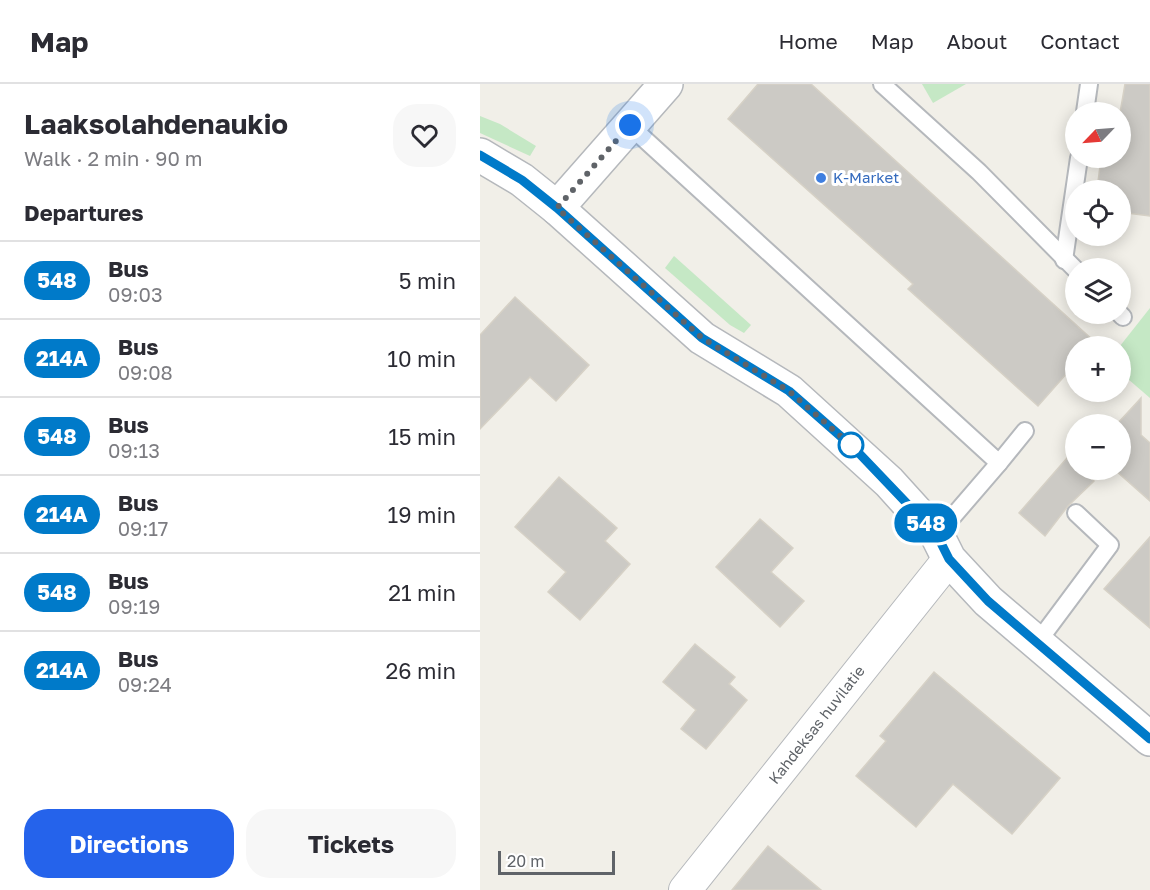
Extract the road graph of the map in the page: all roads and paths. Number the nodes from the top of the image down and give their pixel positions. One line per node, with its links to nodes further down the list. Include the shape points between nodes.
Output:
1 (666, 84): 5 (street)
2 (882, 84): 10 (lane, via 979,172)
3 (1089, 84): 4 (lane)
4 (1086, 102)
5 (630, 125): 8 (street); 12 (lane)
6 (480, 155): 8 (street, via 522,180)
7 (1078, 168): 9 (lane)
8 (557, 208): 14 (street, via 702,338 789,391 882,475)
9 (1071, 258)
10 (1065, 260)
11 (1025, 431): 12 (lane)
12 (999, 463): 14 (lane)
13 (1076, 513): 15 (lane, via 1110,545)
14 (943, 547): 15 (street, via 988,601); 17 (street, Kahdeksas huvilatie)
15 (1037, 643): 16 (street)
16 (1150, 739)
17 (685, 890)

